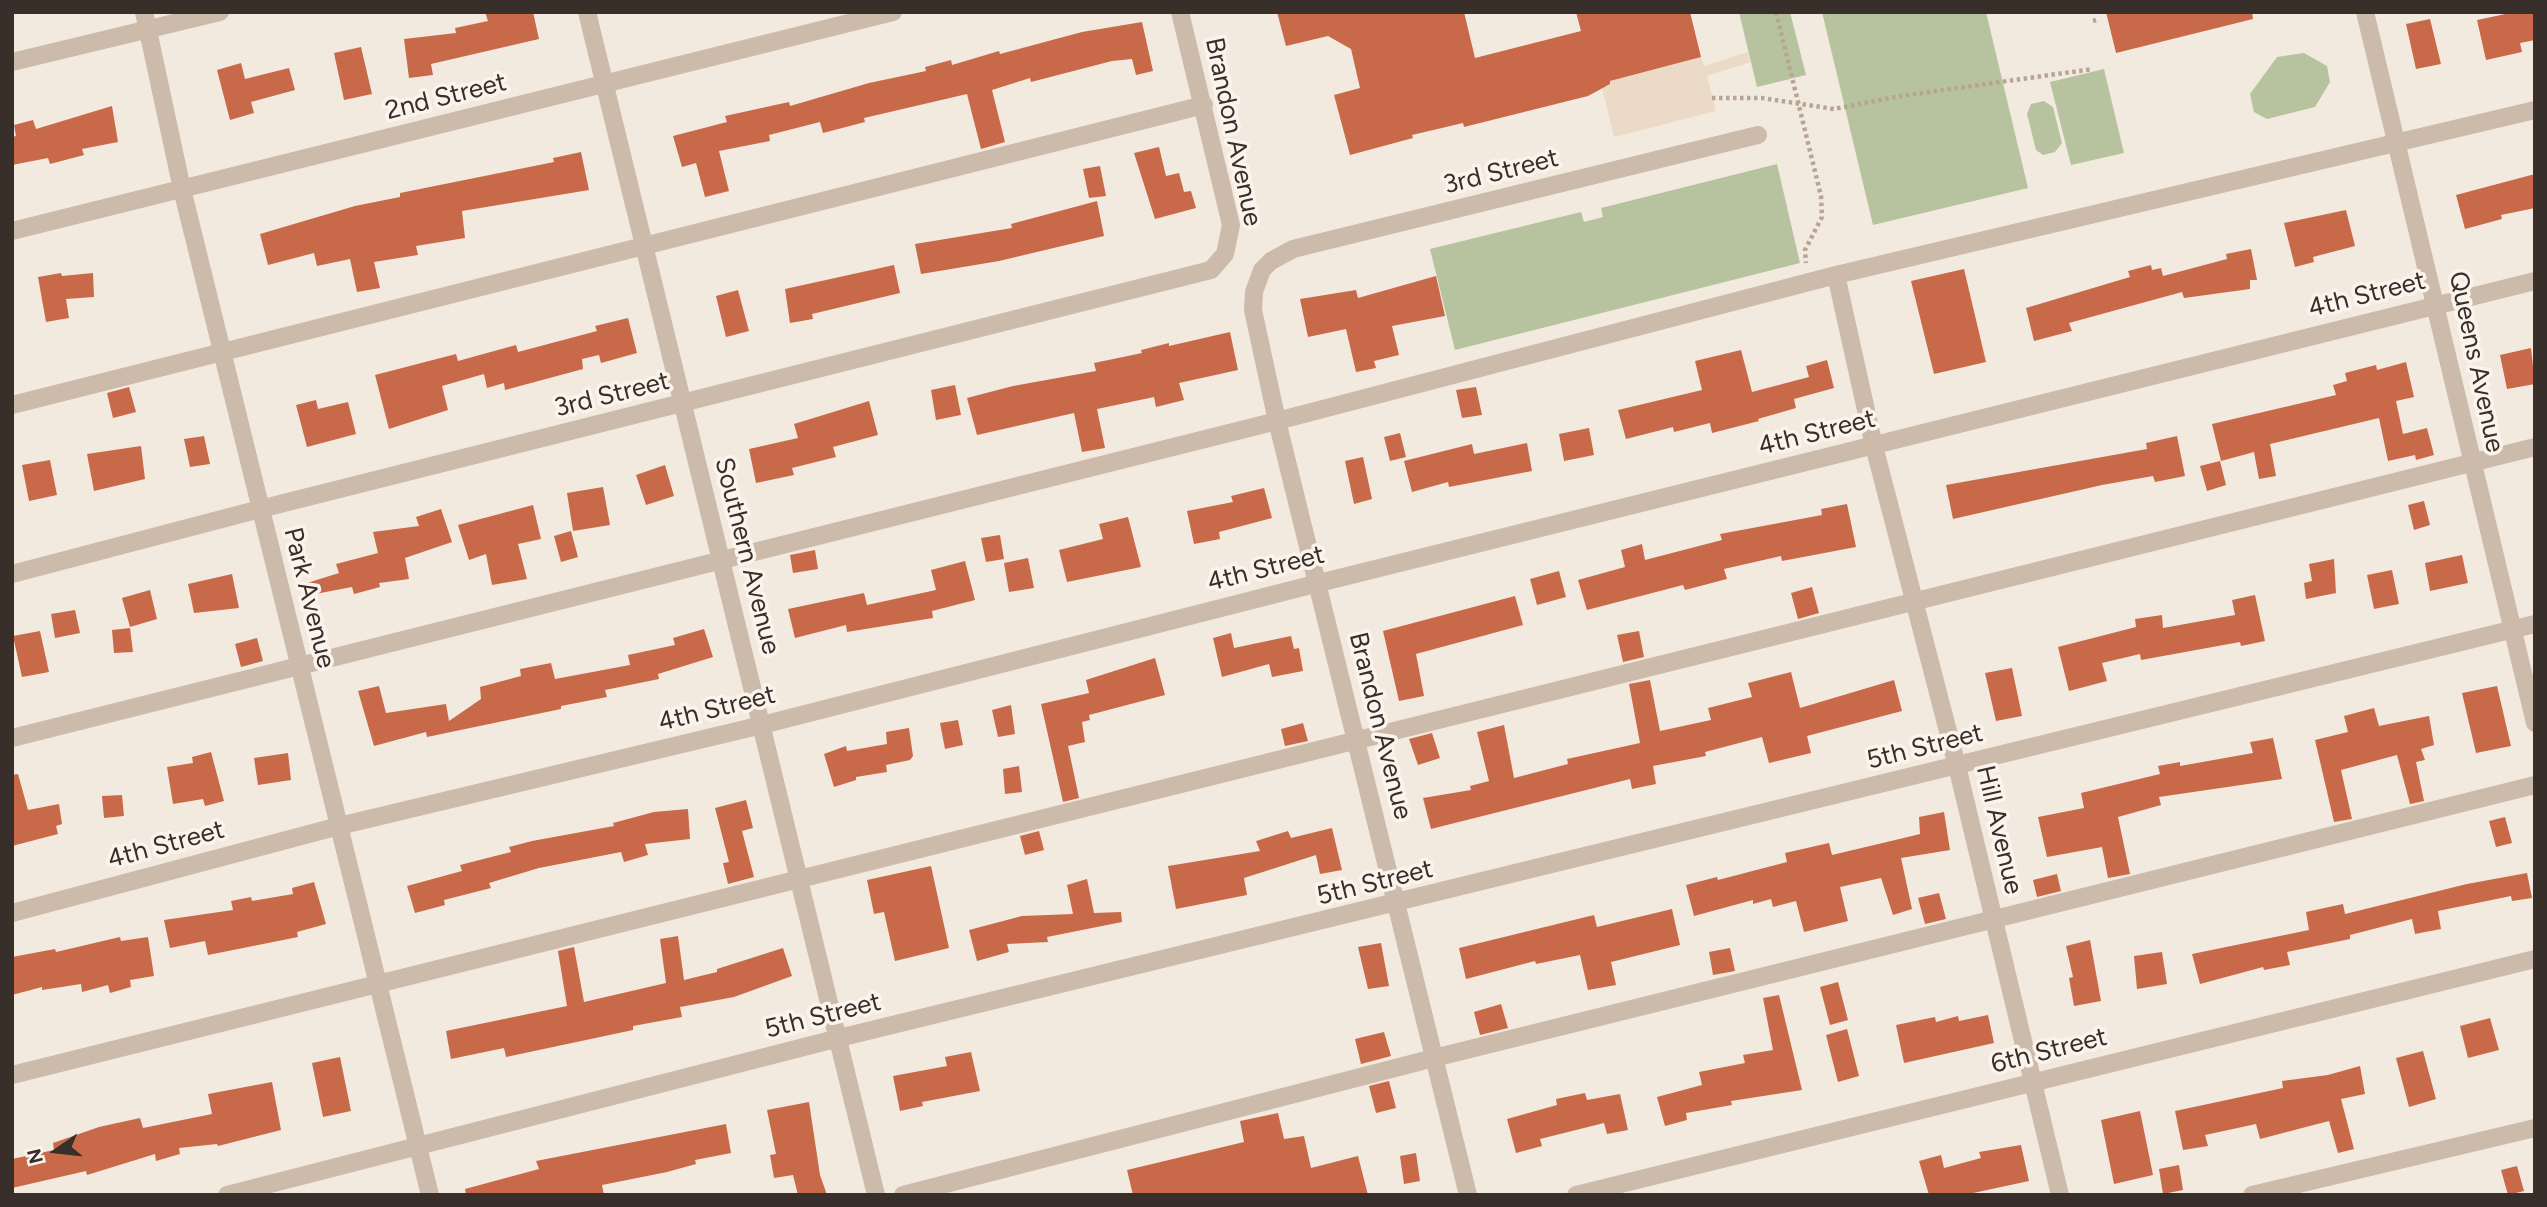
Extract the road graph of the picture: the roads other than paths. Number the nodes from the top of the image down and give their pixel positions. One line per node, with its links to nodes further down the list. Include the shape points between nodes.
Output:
1 (220, 12): 6 (street)
2 (587, 12): 8 (street, Southern Avenue)
3 (893, 12): 8 (street, 2nd Street)
4 (2365, 12): 12 (street, Queens Avenue)
5 (1181, 13): 9 (street, Brandon Avenue)
6 (146, 21): 7 (street); 13 (street, Park Avenue)
7 (12, 62)
8 (605, 85): 13 (street, 2nd Street); 15 (street, Southern Avenue)
9 (1204, 105): 15 (street); 16 (street, Brandon Avenue, via 1231,225 1230,241)
10 (2535, 110): 12 (street)
11 (1758, 135): 17 (street, 3rd Street, via 1293,249)
12 (2398, 144): 18 (street); 20 (street, Queens Avenue)
13 (182, 189): 14 (street, 2nd Street); 21 (street, Park Avenue)
14 (12, 230)
15 (645, 246): 21 (street); 22 (street, Southern Avenue)
16 (1220, 260): 22 (street, 3rd Street, via 1200,275)
17 (1262, 270): 24 (street, Brandon Avenue, via 1253,310)
18 (1836, 275): 24 (street); 25 (street, Hill Avenue)
19 (2535, 281): 20 (street, 4th Street)
20 (2438, 304): 25 (street, 4th Street); 27 (street, Queens Avenue)
21 (222, 351): 23 (street); 28 (street, Park Avenue)
22 (683, 404): 28 (street, 3rd Street); 29 (street, Southern Avenue)
23 (12, 405)
24 (1277, 421): 29 (street); 31 (street, Brandon Avenue)
25 (1874, 446): 31 (street, 4th Street); 32 (street, Hill Avenue)
26 (2535, 447): 27 (street)
27 (2471, 463): 32 (street); 34 (street, Queens Avenue)
28 (260, 509): 30 (street, 3rd Street); 35 (street, Park Avenue)
29 (722, 561): 35 (street); 37 (street, Southern Avenue)
30 (12, 574)
31 (1319, 583): 37 (street, 4th Street); 39 (street, Brandon Avenue)
32 (1914, 601): 39 (street); 40 (street, Hill Avenue)
33 (2535, 624): 34 (street, 5th Street)
34 (2511, 630): 36 (street, Queens Avenue); 40 (street, 5th Street)
35 (299, 665): 38 (street); 42 (street, Park Avenue)
36 (2535, 723)
37 (762, 725): 42 (street, 4th Street); 43 (street, Southern Avenue)
38 (12, 738)
39 (1356, 740): 43 (street); 44 (street, Brandon Avenue)
40 (1957, 766): 44 (street, 5th Street); 46 (street, Hill Avenue)
41 (2535, 785): 46 (street)
42 (339, 826): 45 (street, 4th Street); 48 (street, Park Avenue)
43 (800, 879): 48 (street); 49 (street, Southern Avenue)
44 (1396, 905): 49 (street, 5th Street); 50 (street, Brandon Avenue)
45 (12, 913)
46 (1993, 919): 50 (street); 52 (street, Hill Avenue)
47 (2535, 959): 52 (street, 6th Street)
48 (378, 984): 51 (street); 54 (street, Park Avenue)
49 (839, 1038): 54 (street, 5th Street); 57 (street, Southern Avenue)
50 (1434, 1058): 58 (street); 59 (street, Brandon Avenue)
51 (12, 1075)
52 (2032, 1082): 60 (street, 6th Street); 61 (street, Hill Avenue)
53 (2535, 1128): 62 (street)
54 (418, 1146): 55 (street, 5th Street); 56 (street, Park Avenue)
55 (228, 1195)
56 (430, 1195)
57 (876, 1195)
58 (903, 1195)
59 (1468, 1195)
60 (1576, 1195)
61 (2060, 1195)
62 (2252, 1195)

